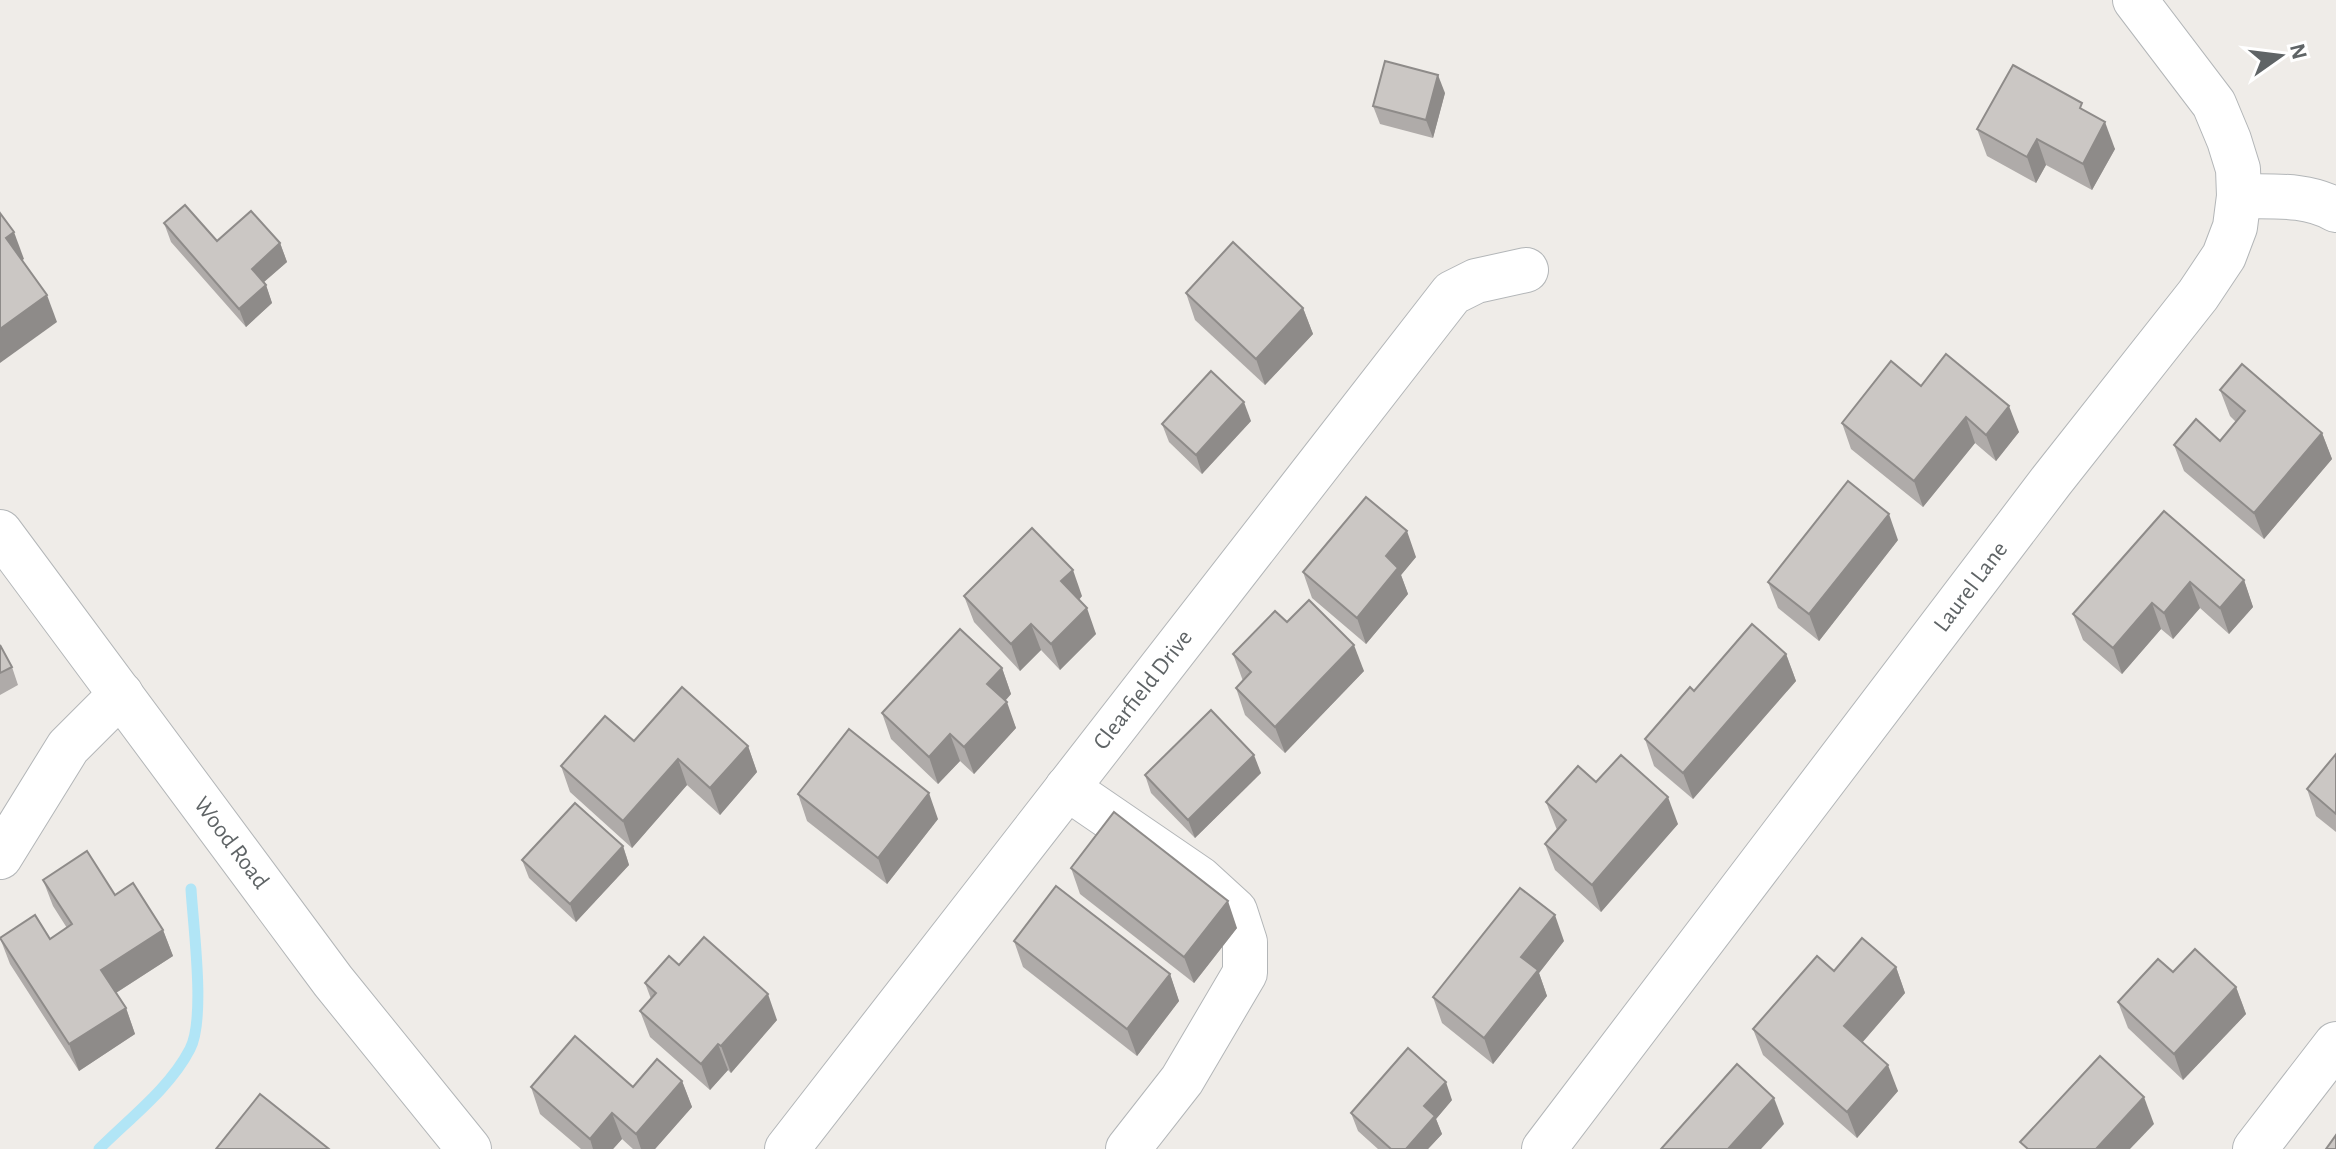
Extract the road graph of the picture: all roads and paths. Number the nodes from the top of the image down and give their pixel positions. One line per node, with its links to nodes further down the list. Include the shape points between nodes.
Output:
1 (2135, 0): 2 (street, Laurel Lane, via 2214,104 2238,169)
2 (2239, 196): 3 (street, via 2295,197); 13 (street, Laurel Lane, via 2224,256 2198,295)
3 (2336, 210)
4 (1526, 270): 7 (street, Clearfield Drive, via 1476,281 1452,293)
5 (0, 532): 6 (street, Wood Road)
6 (121, 694): 8 (street, via 68,747); 10 (street, Wood Road, via 333,981)
7 (1067, 788): 11 (street, Clearfield Drive); 12 (street, via 1200,879 1235,911 1245,942 1245,973 1182,1080)
8 (0, 857)
9 (2336, 1044): 14 (street)
10 (469, 1149)
11 (787, 1149)
12 (1128, 1149)
13 (1544, 1149)
14 (2255, 1149)

